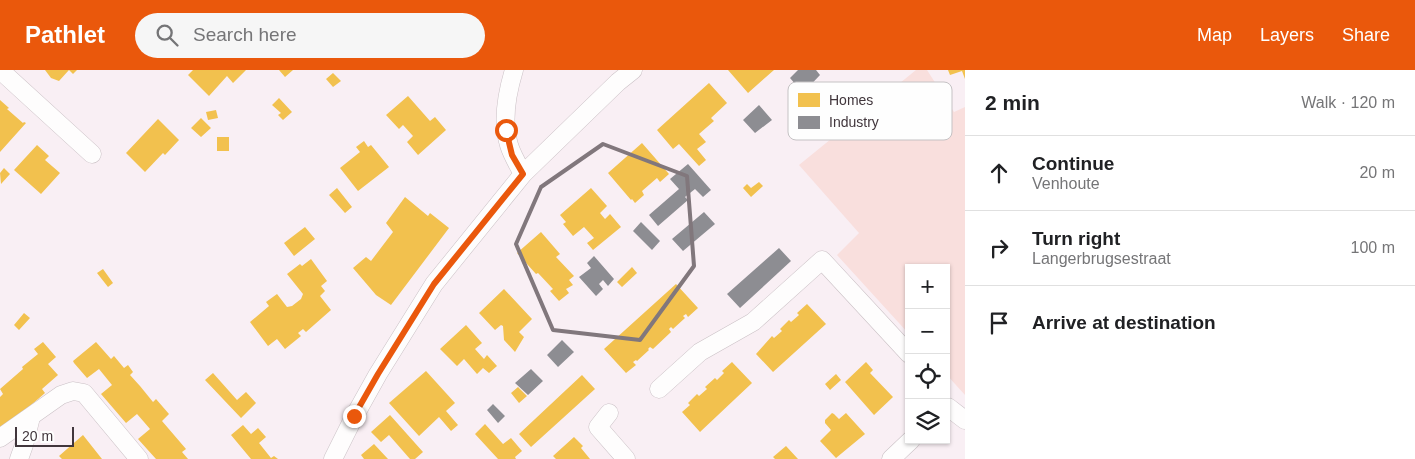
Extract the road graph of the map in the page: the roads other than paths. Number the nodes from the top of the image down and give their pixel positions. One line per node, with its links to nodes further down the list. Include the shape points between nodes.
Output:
1 (0, 70): 4 (street)
2 (514, 70): 5 (street, via 509,87 506,130 510,150)
3 (633, 70): 5 (street)
4 (92, 154)
5 (523, 174): 16 (street, via 434,284 378,374)
6 (905, 350): 7 (street, via 822,260 753,322 700,352)
7 (659, 389)
8 (950, 408): 11 (street)
9 (610, 413): 17 (street, via 598,427)
10 (30, 417): 12 (street); 14 (street); 15 (street, via 61,395 73,391 84,393)
11 (965, 420)
12 (0, 438)
13 (907, 444): 18 (street)
14 (19, 459)
15 (138, 459)
16 (333, 459)
17 (626, 459)
18 (891, 459)

